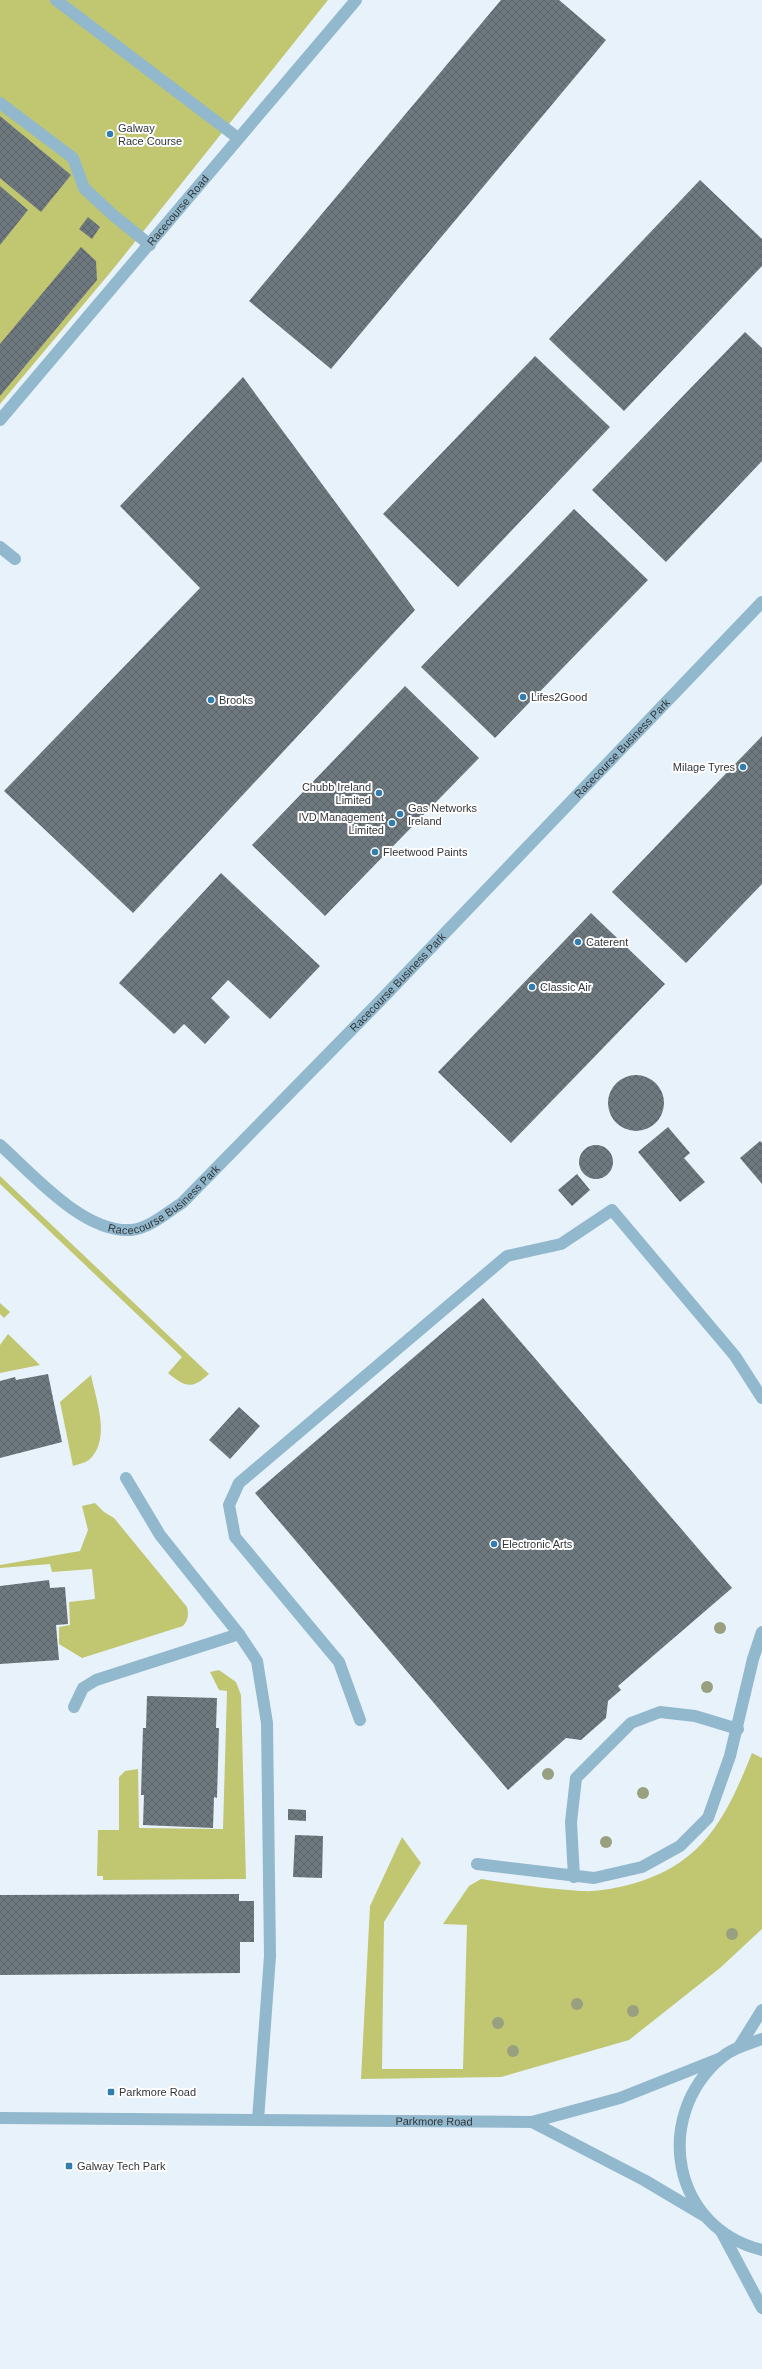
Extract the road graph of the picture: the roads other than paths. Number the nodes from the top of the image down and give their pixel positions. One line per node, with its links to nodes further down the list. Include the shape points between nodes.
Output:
1 (56, 0): 3 (street)
2 (356, 0): 5 (street, Racecourse Road)
3 (70, 4): 5 (street)
4 (0, 103): 6 (street, via 73,158 84,188)
5 (238, 138): 6 (street, Racecourse Road)
6 (150, 245): 7 (street, Racecourse Road)
7 (0, 420)
8 (0, 547): 9 (street)
9 (15, 559)
10 (762, 602): 11 (street, Racecourse Business Park, via 377,1004 182,1203 152,1223 131,1230 108,1227 85,1218)
11 (0, 1145)
12 (762, 1398): 17 (street, via 735,1356 612,1210 561,1244 507,1256 239,1483 229,1505 235,1536 339,1662)
13 (126, 1478): 15 (street, via 160,1535)
14 (762, 1632): 18 (street, via 753,1659)
15 (239, 1634): 16 (street, via 96,1680 83,1688); 26 (street, via 257,1661 267,1723 270,1956)
16 (74, 1707)
17 (360, 1720)
18 (738, 1729): 20 (street, via 708,1818 680,1846 642,1867 594,1878); 20 (street, via 695,1716 660,1712 631,1723 576,1778 571,1822)
19 (477, 1864): 20 (street)
20 (574, 1877)
21 (762, 2010): 23 (street)
22 (762, 2039): 23 (street)
23 (739, 2047): 24 (street)
24 (721, 2058): 27 (street, Parkmore Road, via 620,2098); 28 (street, via 697,2084 682,2116 680,2159 687,2187)
25 (0, 2118): 26 (street, Parkmore Road)
26 (258, 2120): 27 (street, Parkmore Road)
27 (532, 2122): 28 (street, Parkmore Road, via 644,2180)
28 (706, 2217): 29 (street)
29 (721, 2231): 30 (street, via 747,2246); 31 (street)
30 (762, 2250)
31 (762, 2308)

